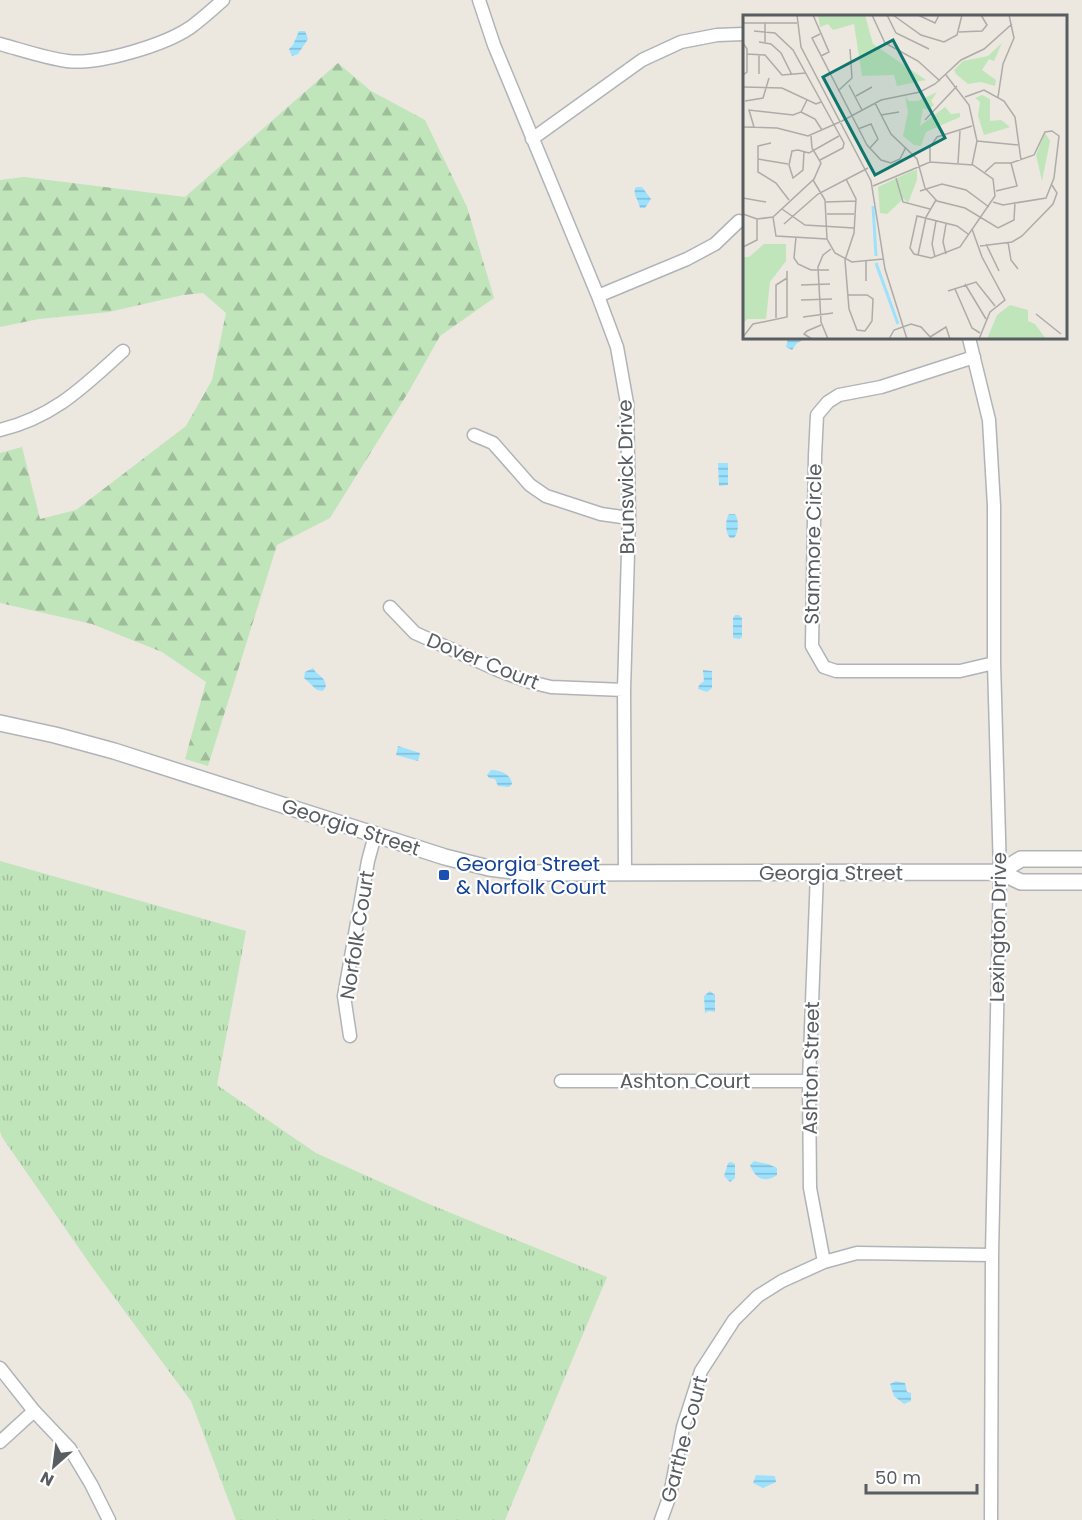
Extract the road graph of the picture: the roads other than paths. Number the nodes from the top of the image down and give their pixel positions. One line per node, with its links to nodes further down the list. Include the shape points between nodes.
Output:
1 (223, 0): 4 (street, via 191,27 170,38 94,60 68,61)
2 (479, 0): 5 (street, Brunswick Drive)
3 (743, 34): 5 (street, via 681,42 642,60)
4 (0, 44)
5 (532, 139): 7 (street, Brunswick Drive)
6 (739, 221): 7 (street, via 715,244 687,259)
7 (598, 296): 13 (street, Brunswick Drive, via 616,347 627,403)
8 (969, 339): 10 (street, Lexington Drive)
9 (123, 351): 11 (street, via 65,402 21,425)
10 (974, 357): 15 (street, Lexington Drive, via 989,420 994,506); 15 (street, Stanmore Circle, via 881,387 839,395 818,416 812,646 824,667 836,671 960,671)
11 (0, 430)
12 (474, 435): 13 (street, via 493,443 546,496 601,514)
13 (629, 518): 16 (street, Brunswick Drive)
14 (390, 607): 16 (street, Dover Court, via 415,633 530,682 551,687)
15 (994, 663): 20 (street, Lexington Drive)
16 (624, 690): 21 (street, Brunswick Drive)
17 (0, 723): 18 (street, Georgia Street, via 114,752)
18 (375, 835): 21 (street, Georgia Street, via 489,868 529,873); 24 (street, Norfolk Court, via 344,996)
19 (1082, 859): 20 (street, Georgia Street, via 1021,859)
20 (1000, 872): 22 (street, Georgia Street); 23 (street, Georgia Street, via 1022,882); 27 (street, Lexington Drive)
21 (625, 873): 22 (street, Georgia Street)
22 (817, 873): 25 (street, Ashton Street)
23 (1082, 882)
24 (350, 1036)
25 (809, 1081): 26 (street, Ashton Court); 28 (street, Ashton Street, via 810,1188)
26 (561, 1082)
27 (992, 1255): 28 (street, Garthe Court, via 857,1253); 34 (street, Lexington Drive)
28 (824, 1262): 33 (street, Garthe Court, via 758,1296 734,1320 701,1371)
29 (0, 1368): 30 (street)
30 (34, 1411): 31 (street); 32 (street, via 70,1449)
31 (0, 1442)
32 (109, 1520)
33 (661, 1520)
34 (991, 1520)

